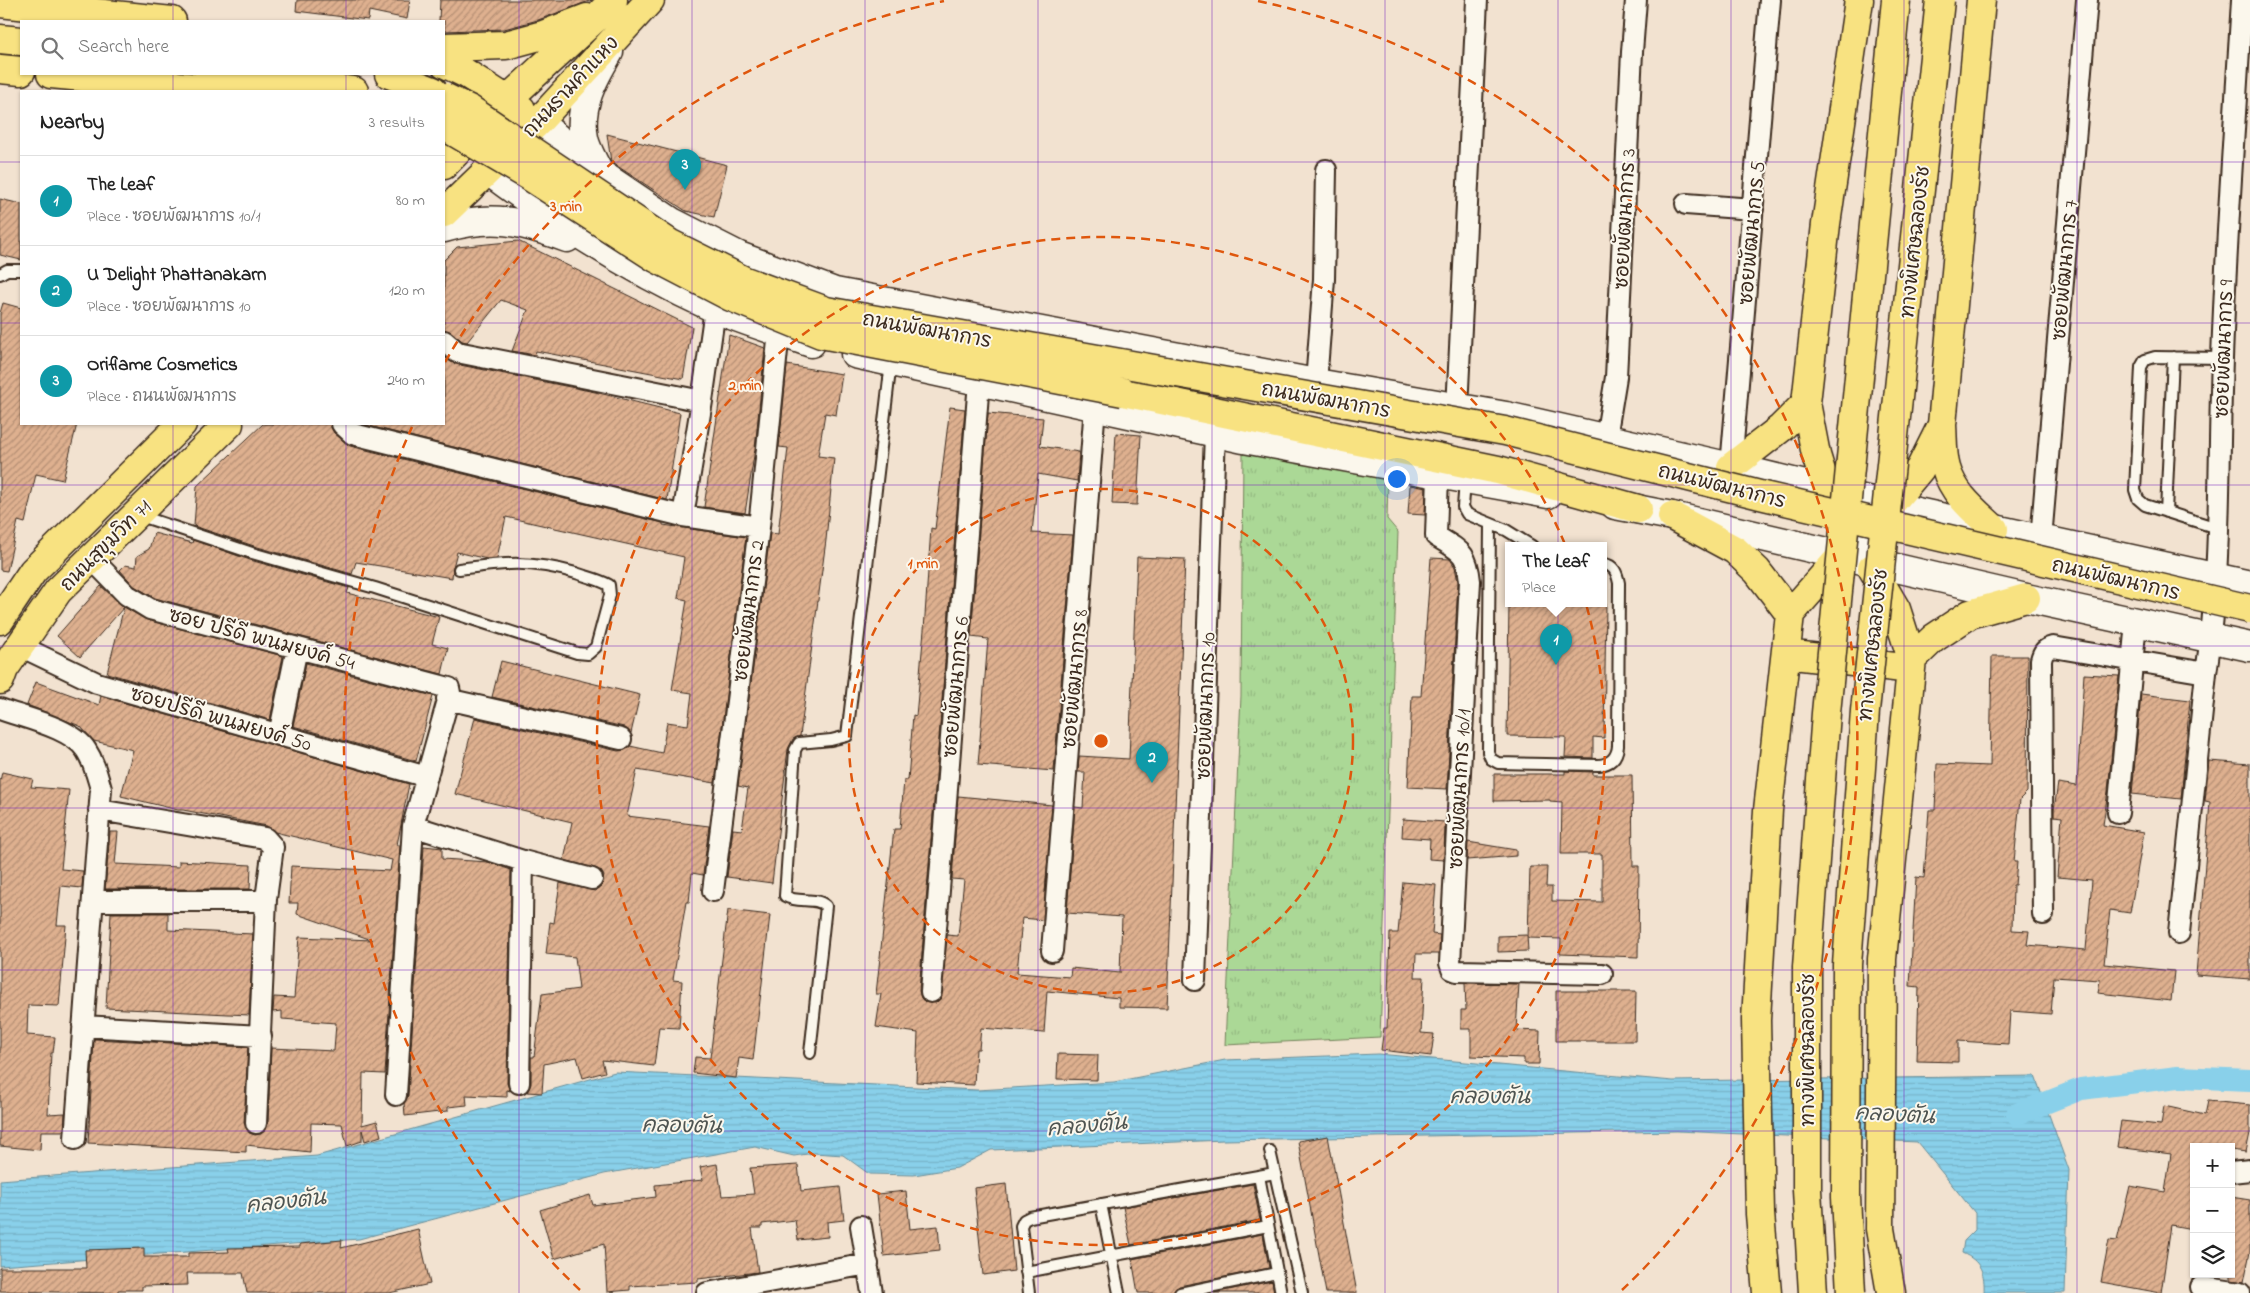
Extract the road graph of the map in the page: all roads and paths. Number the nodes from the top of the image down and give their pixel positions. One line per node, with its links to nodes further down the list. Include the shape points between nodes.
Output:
1 (650, 0): 17 (main road, ถนนรามคำแหง)
2 (1476, 0): 61 (street)
3 (1636, 0): 67 (street, ซอยพัฒนาการ 3, via 1616,376)
4 (1770, 0): 43 (street, ซอยพัฒนาการ 5)
5 (1860, 0): 59 (main road, via 1826,224)
6 (1896, 0): 153 (main road, ทางพิเศษฉลองรัช, bridge, via 1826,713 1808,957 1807,1190)
7 (1940, 0): 154 (main road, ทางพิเศษฉลองรัช, bridge, via 1864,712 1848,965 1846,1197)
8 (1981, 0): 65 (main road)
9 (2087, 0): 82 (street, ซอยพัฒนาการ 7)
10 (2242, 0): 25 (street, ซอยพัฒนาการ 9)
11 (0, 3): 13 (main road)
12 (608, 6): 20 (main road, via 544,35 506,45); 35 (main road, ถนนรามคำแหง)
13 (82, 12): 14 (main road)
14 (162, 20)
15 (0, 25): 16 (main road)
16 (20, 27)
17 (622, 30): 36 (main road, ถนนรามคำแหง); 41 (main road, via 594,76 582,119 584,139)
18 (0, 39): 19 (main road)
19 (20, 41)
20 (445, 47)
21 (0, 53): 22 (main road)
22 (20, 55)
23 (445, 63): 35 (main road)
24 (0, 69): 26 (main road)
25 (2244, 69): 54 (street, ซอยพัฒนาการ 9)
26 (20, 71)
27 (59, 75): 30 (main road)
28 (218, 75): 32 (main road)
29 (392, 75): 33 (main road)
30 (99, 80): 31 (main road)
31 (219, 90)
32 (347, 90)
33 (430, 90)
34 (445, 97): 93 (main road, ถนนพัฒนาการ, bridge, via 469,109 669,242 745,281 826,311 1505,431 1764,496)
35 (508, 99): 36 (main road); 38 (main road, ถนนรามคำแหง)
36 (538, 122): 39 (main road, ถนนรามคำแหง); 41 (main road, ถนนพัฒนาการ)
37 (445, 127): 73 (main road, ถนนพัฒนาการ, bridge, via 656,258 730,297 821,334 1123,392 1498,470)
38 (448, 152): 39 (main road)
39 (487, 170): 44 (main road); 46 (main road, ถนนพัฒนาการ, via 569,229)
40 (1326, 170): 57 (street, via 1324,279)
41 (598, 172): 49 (main road, ถนนพัฒนาการ, via 672,222 738,256)
42 (1686, 204): 43 (street)
43 (1753, 209): 68 (street, ซอยพัฒนาการ 5)
44 (445, 212)
45 (445, 228): 46 (main road, via 485,220 512,220)
46 (608, 252): 50 (main road, ถนนพัฒนาการ)
47 (20, 270): 48 (lane, via 7,270)
48 (0, 274)
49 (803, 280): 51 (main road, via 787,299); 57 (main road, ถนนพัฒนาการ, via 836,292)
50 (715, 309): 51 (main road, ถนนพัฒนาการ); 58 (street)
51 (783, 333): 55 (main road, ถนนพัฒนาการ, via 818,346); 79 (street, ซอยพัฒนาการ 2)
52 (445, 342): 58 (street, via 458,352)
53 (2172, 357): 54 (lane); 74 (lane); 74 (lane, via 2145,360 2140,367 2135,490 2145,505)
54 (2222, 358): 80 (street, ซอยพัฒนาการ 9)
55 (891, 362): 56 (main road, ถนนพัฒนาการ); 127 (lane, via 847,736 799,743 795,750 785,896 792,900 820,901 826,906)
56 (979, 381): 60 (main road, ถนนพัฒนาการ); 124 (street, ซอยพัฒนาการ 6)
57 (1316, 383): 61 (main road, ถนนพัฒนาการ)
58 (702, 401): 76 (street)
59 (1806, 403): 68 (main road, via 1781,428); 71 (main road)
60 (1095, 406): 66 (main road, ถนนพัฒนาการ); 121 (street, ซอยพัฒนาการ 8)
61 (1457, 409): 67 (main road, ถนนพัฒนาการ)
62 (181, 425): 95 (main road, ถนนสุขุมวิท 71, via 33,571)
63 (228, 425): 75 (main road, ถนนสุขุมวิท 71)
64 (343, 425): 76 (street, via 353,434)
65 (1942, 425): 72 (main road, via 1920,469); 81 (main road, via 1945,466 1952,484)
66 (1215, 433): 69 (main road, ถนนพัฒนาการ); 123 (street, ซอยพัฒนาการ 10)
67 (1606, 438): 68 (main road, ถนนพัฒนาการ)
68 (1731, 467): 71 (main road, ถนนพัฒนาการ)
69 (1438, 475): 70 (main road, ถนนพัฒนาการ); 122 (street, ซอยพัฒนาการ 10/1, via 1436,536 1460,551 1468,563 1470,581 1450,963 1457,971)
70 (1466, 480): 73 (main road, ถนนพัฒนาการ); 78 (lane, via 1464,510)
71 (1827, 491): 72 (main road, ถนนพัฒนาการ); 84 (main road)
72 (1890, 505): 81 (main road, ถนนพัฒนาการ); 84 (main road)
73 (1638, 509): 77 (main road, ถนนพัฒนาการ)
74 (2166, 512): 80 (lane)
75 (136, 514): 85 (main road, ถนนสุขุมวิท 71); 87 (lane, via 252,554 375,588 577,653 588,654 596,647 610,595 609,585 549,566 510,563)
76 (683, 516): 79 (street)
77 (1672, 516): 84 (main road, ถนนพัฒนาการ); 94 (main road, via 1735,550 1757,570)
78 (1490, 524): 83 (lane); 86 (lane, via 1488,752 1498,763 1599,765 1608,763 1615,756 1618,746 1619,582 1615,569)
79 (759, 527): 116 (street, ซอยพัฒนาการ 2)
80 (2217, 528): 88 (street, ซอยพัฒนาการ 9)
81 (1994, 529): 82 (main road, ถนนพัฒนาการ)
82 (2041, 539): 88 (main road, ถนนพัฒนาการ)
83 (1526, 542)
84 (1855, 553): 89 (main road); 91 (main road); 92 (main road, ถนนพัฒนาการ)
85 (92, 558): 98 (main road, ถนนสุขุมวิท 71, via 58,591); 100 (street, ซอย ปรีดี พนมยงค์ 54, via 127,595 150,609)
86 (1607, 564)
87 (460, 569)
88 (2215, 578): 90 (main road, ถนนพัฒนาการ); 97 (street, ซอยพัฒนาการ 9)
89 (1821, 579): 91 (main road, via 1835,575 1865,577); 94 (main road)
90 (2250, 585)
91 (1884, 589): 103 (main road, via 1896,609)
92 (2026, 598): 96 (main road, ถนนพัฒนาการ); 103 (main road, via 1970,614 1934,638)
93 (2250, 609)
94 (1790, 614): 101 (main road)
95 (0, 620)
96 (2136, 622): 97 (main road, ถนนพัฒนาการ); 102 (street)
97 (2211, 638): 99 (main road, ถนนพัฒนาการ); 104 (street, ซอยพัฒนาการ 9)
98 (20, 646): 105 (main road, ถนนสุขุมวิท 71); 108 (street, ซอยปรีดี พนมยงค์ 50, via 97,683)
99 (2250, 647)
100 (297, 648): 106 (street, ซอย ปรีดี พนมยงค์ 54); 108 (street)
101 (1786, 654): 103 (main road); 152 (main road, via 1768,810 1756,1020 1760,1214)
102 (2132, 661): 104 (street); 112 (street); 119 (street, via 2053,646 2043,652)
103 (1911, 664): 155 (main road, via 1882,958 1880,1229)
104 (2206, 673): 120 (street, ซอยพัฒนาการ 9)
105 (0, 680)
106 (448, 693): 109 (street, ซอย ปรีดี พนมยงค์ 54); 110 (street)
107 (0, 709): 111 (street, via 73,736 86,748 95,766 100,789)
108 (279, 735): 110 (street, ซอยปรีดี พนมยงค์ 50)
109 (621, 739)
110 (427, 776): 113 (street)
111 (99, 810): 117 (street, via 265,838 273,847); 118 (street)
112 (2118, 813)
113 (413, 826): 114 (street); 129 (street)
114 (523, 861): 115 (street); 128 (street)
115 (592, 879)
116 (713, 891)
117 (266, 898): 118 (street); 126 (street)
118 (92, 901): 125 (street)
119 (2043, 914)
120 (2179, 933)
121 (1052, 951)
122 (1602, 974)
123 (1195, 980)
124 (931, 992)
125 (84, 1026): 126 (street); 131 (street)
126 (261, 1036): 130 (street)
127 (810, 1053)
128 (519, 1083)
129 (396, 1095)
130 (256, 1123)
131 (75, 1139)
132 (1270, 1150): 135 (lane)
133 (2250, 1170): 134 (street)
134 (2235, 1172)
135 (1275, 1173): 136 (lane); 151 (lane)
136 (1259, 1176): 137 (lane); 139 (lane)
137 (1101, 1204): 140 (lane); 142 (lane, via 1024,1220 1021,1226)
138 (861, 1226): 141 (street)
139 (1268, 1226): 140 (lane); 143 (lane)
140 (1112, 1255): 142 (lane); 148 (lane)
141 (868, 1264): 145 (street); 146 (street)
142 (1026, 1272): 147 (lane)
143 (1278, 1273): 149 (lane); 150 (lane)
144 (2202, 1285): 156 (street)
145 (707, 1293)
146 (872, 1293)
147 (1029, 1293)
148 (1119, 1293)
149 (1180, 1293)
150 (1281, 1293)
151 (1302, 1293)
152 (1767, 1293)
153 (1813, 1293)
154 (1851, 1293)
155 (1891, 1293)
156 (2240, 1293)

